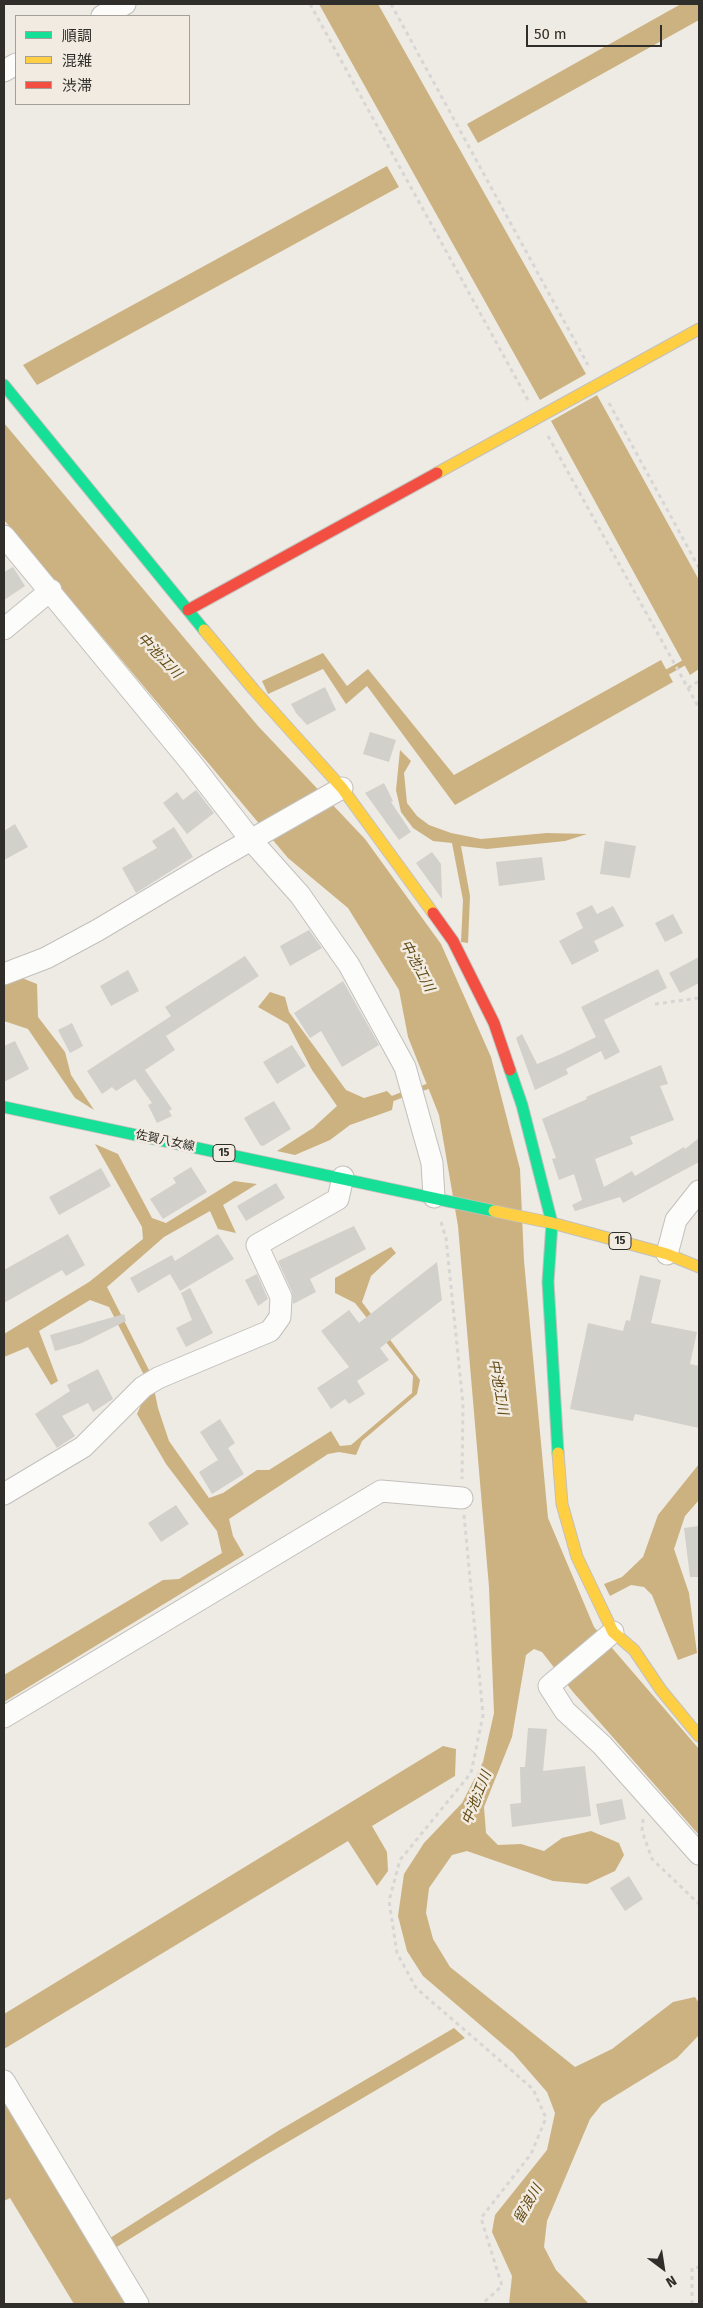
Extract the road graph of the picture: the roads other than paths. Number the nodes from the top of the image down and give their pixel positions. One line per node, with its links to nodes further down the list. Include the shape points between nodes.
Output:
1 (125, 4): 2 (street)
2 (104, 15)
3 (15, 65): 4 (street)
4 (4, 71)
5 (699, 329): 9 (street)
6 (4, 385): 9 (street)
7 (4, 536): 8 (street)
8 (51, 590): 10 (street); 12 (street)
9 (188, 610): 11 (street)
10 (4, 629)
11 (340, 789): 12 (street); 18 (street, via 453,941 494,1023 522,1105)
12 (251, 840): 13 (street, via 98,930 46,958); 17 (street, via 300,894 349,965 405,1068)
13 (5, 974)
14 (4, 1107): 15 (street, 佐賀八女線 / 15)
15 (343, 1177): 17 (street, 佐賀八女線 / 15); 21 (street, via 338,1199 257,1244 281,1297 280,1317 270,1331 150,1383 83,1447)
16 (699, 1190): 19 (street, via 676,1220)
17 (439, 1198): 18 (street, 15)
18 (552, 1223): 19 (street, 15); 23 (street, via 548,1282 562,1504 577,1557)
19 (667, 1254): 20 (street, 15)
20 (699, 1267)
21 (4, 1494)
22 (462, 1498): 24 (street, via 381,1491)
23 (613, 1632): 25 (street, via 634,1650 661,1690); 26 (street, via 549,1686 565,1711 602,1745)
24 (4, 1718)
25 (699, 1736)
26 (699, 1854)
27 (4, 2081): 28 (street)
28 (138, 2304)

